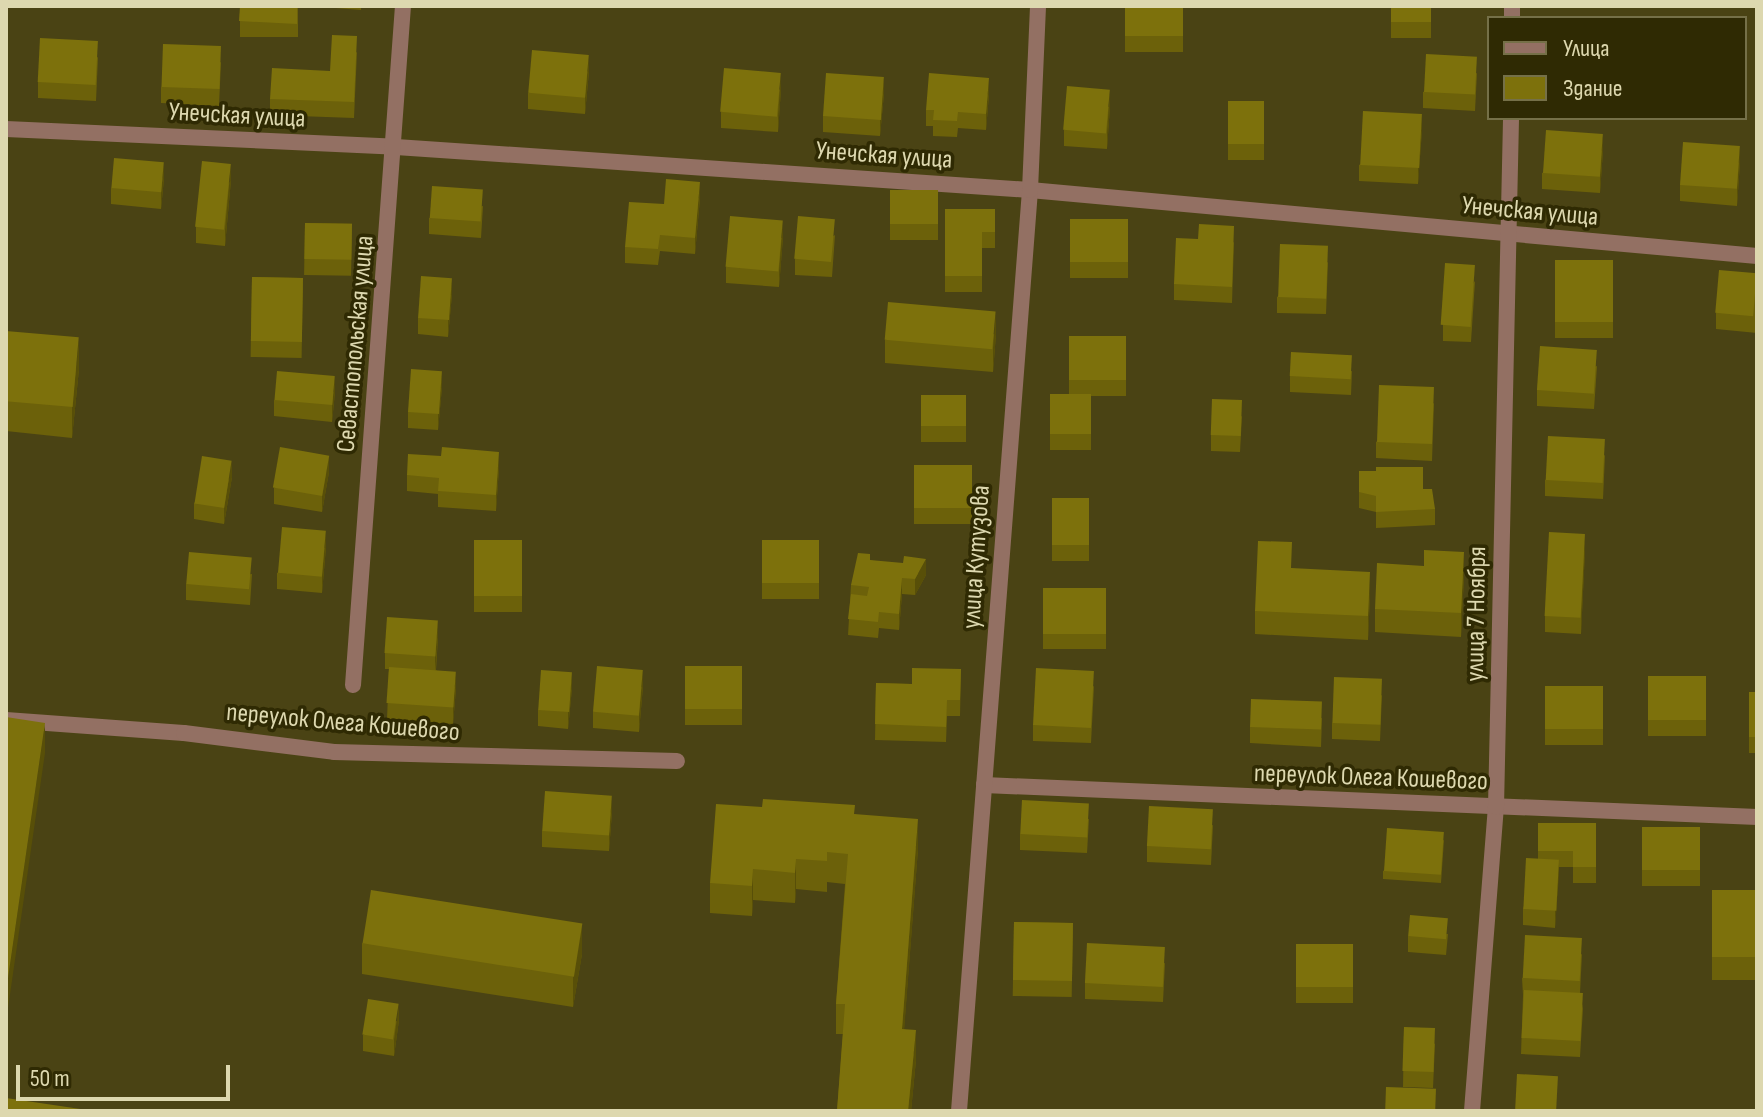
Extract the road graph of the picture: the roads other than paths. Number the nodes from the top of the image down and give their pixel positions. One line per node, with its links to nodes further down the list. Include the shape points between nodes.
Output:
1 (403, 6): 5 (street, Севастопольская улица)
2 (1038, 6): 6 (street, улица Кутузова)
3 (1511, 120): 7 (street, улица 7 Ноября)
4 (6, 129): 5 (street, Унечская улица)
5 (396, 147): 6 (street, Унечская улица); 9 (street, Севастопольская улица)
6 (1030, 190): 7 (street, Унечская улица); 12 (street, улица Кутузова)
7 (1509, 235): 8 (street, Унечская улица); 13 (street, улица 7 Ноября)
8 (1757, 256)
9 (353, 685)
10 (6, 720): 11 (street, переулок Олега Кошевого, via 184,733 334,752)
11 (677, 761)
12 (984, 785): 13 (street, переулок Олега Кошевого); 15 (street, улица Кутузова)
13 (1496, 807): 14 (street, переулок Олега Кошевого); 16 (street, улица 7 Ноября)
14 (1757, 817)
15 (959, 1111)
16 (1472, 1111)

